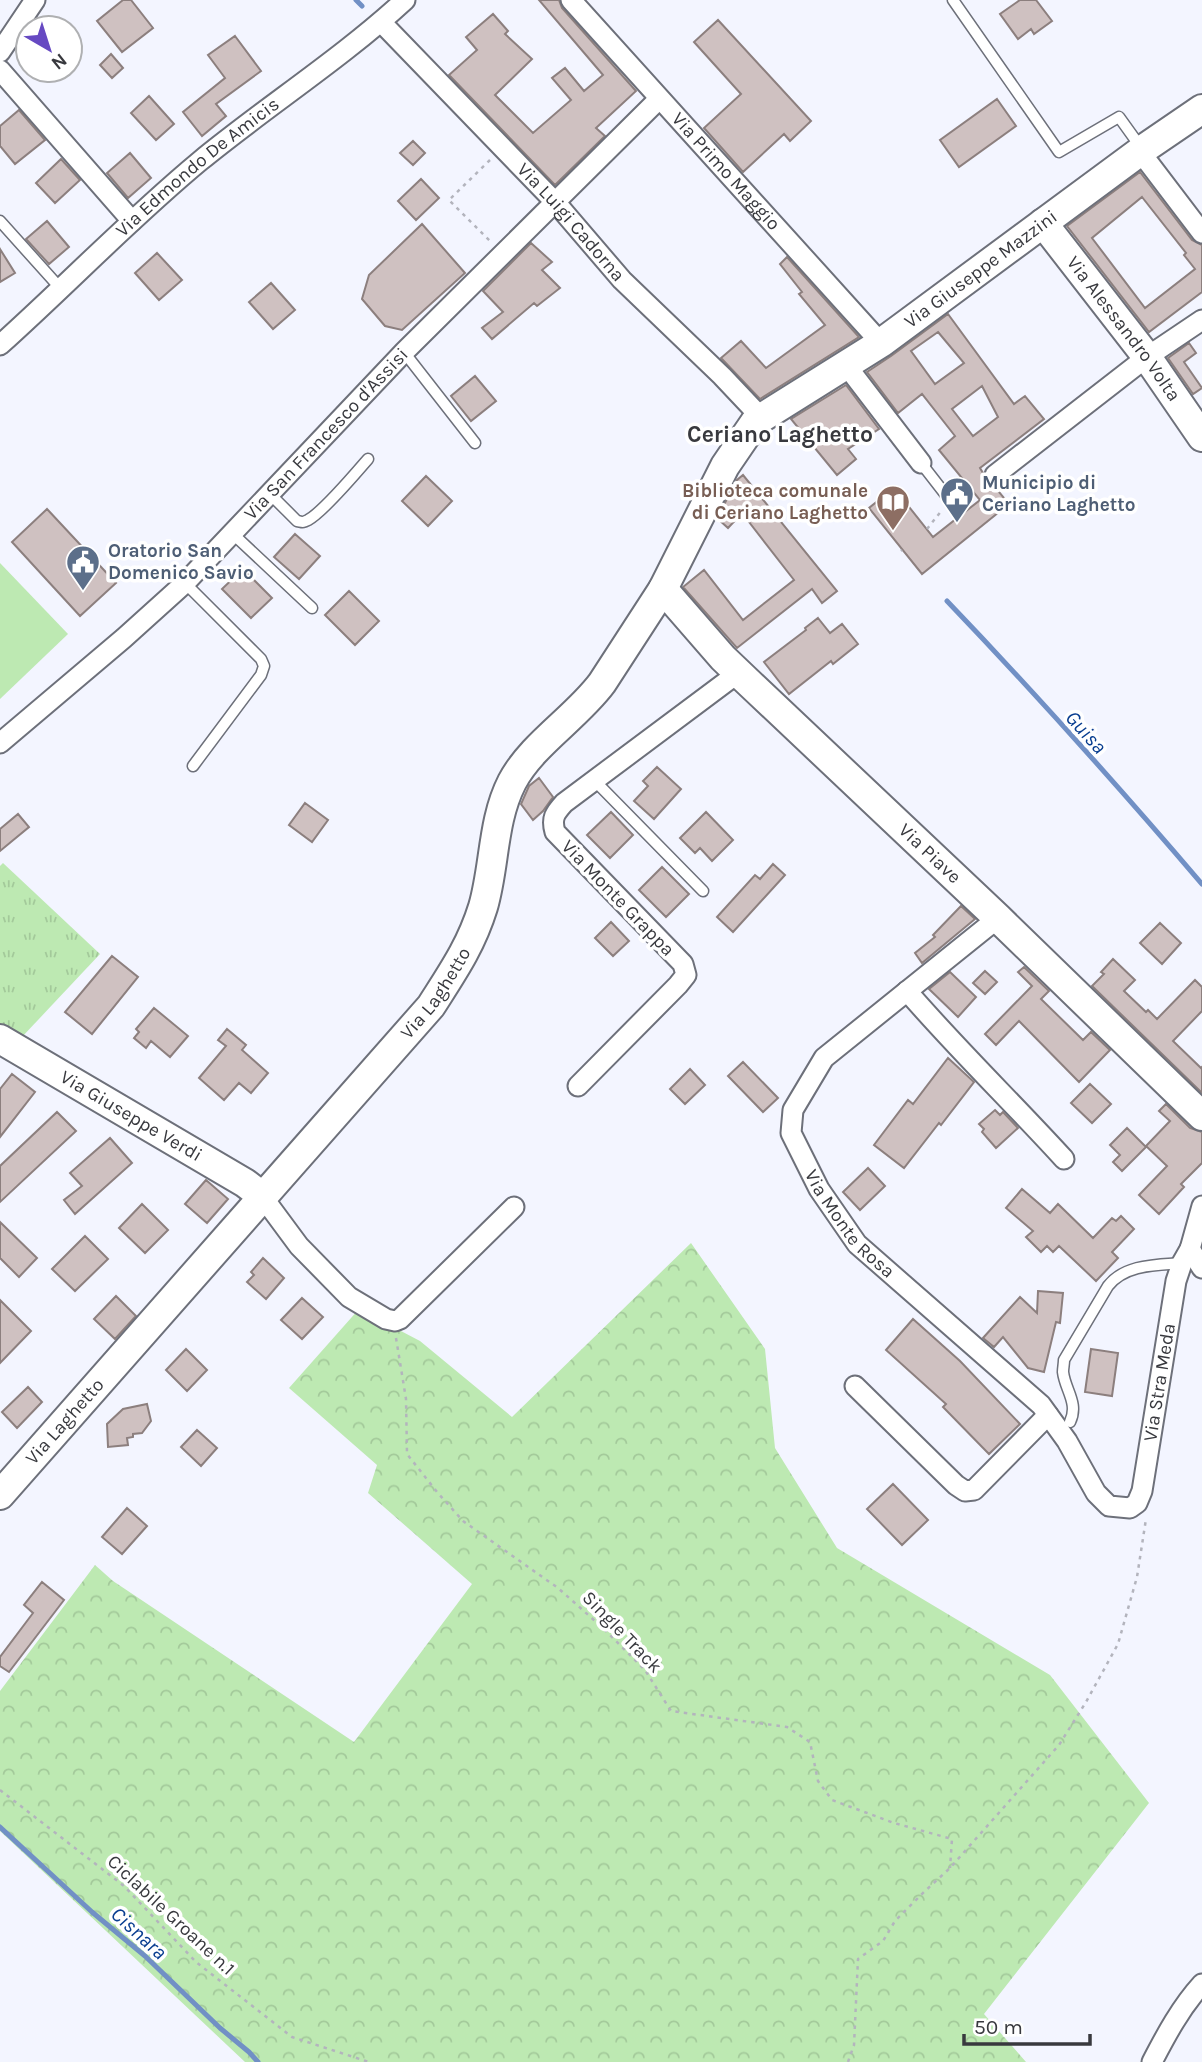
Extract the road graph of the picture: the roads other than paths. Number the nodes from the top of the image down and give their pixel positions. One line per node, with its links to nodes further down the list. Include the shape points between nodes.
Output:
1 (35, 0): 6 (street)
2 (405, 0): 5 (street, Via Edmondo De Amicis)
3 (570, 0): 8 (street, Via Primo Maggio)
4 (953, 0): 10 (lane, via 1059,152 1119,117)
5 (381, 22): 11 (street, Via Luigi Cadorna); 13 (street, Via Edmondo De Amicis, via 233,134)
6 (0, 52)
7 (0, 70): 13 (street)
8 (659, 99): 11 (street, Via San Francesco d'Assisi); 18 (street, Via Primo Maggio)
9 (1202, 109): 10 (street, Via Giuseppe Mazzini)
10 (1142, 149): 14 (street, Via Giuseppe Mazzini); 15 (street)
11 (556, 203): 20 (street, Via San Francesco d'Assisi); 23 (street, Via Luigi Cadorna, via 622,280 756,412)
12 (0, 221): 16 (lane)
13 (132, 221): 16 (street, Via Edmondo De Amicis)
14 (1043, 223): 18 (street, Via Giuseppe Mazzini); 21 (street, Via Alessandro Volta)
15 (1202, 233)
16 (61, 289): 19 (street, Via Edmondo De Amicis)
17 (1202, 320): 21 (street)
18 (881, 343): 22 (street, Via Giuseppe Mazzini)
19 (0, 345)
20 (404, 352): 25 (lane); 29 (street, Via San Francesco d'Assisi)
21 (1147, 357): 24 (street, Via Alessandro Volta); 28 (street)
22 (846, 365): 23 (street, Via Giuseppe Mazzini); 27 (street)
23 (755, 422): 33 (street, Via Laghetto, via 725,466)
24 (1202, 437)
25 (475, 443)
26 (368, 459): 29 (lane, via 307,521 297,521)
27 (921, 464): 30 (lane)
28 (995, 475)
29 (269, 494): 31 (street, Via San Francesco d'Assisi)
30 (950, 499)
31 (232, 533): 32 (street, Via San Francesco d'Assisi); 34 (lane)
32 (185, 583): 36 (street, Via San Francesco d'Assisi); 37 (lane, via 264,666)
33 (663, 589): 35 (street, Via Piave); 46 (street, Via Laghetto, via 593,696 528,759 512,782 469,946 431,1006)
34 (312, 608)
35 (738, 673): 38 (street, Via Monte Grappa); 40 (street, Via Piave)
36 (0, 743)
37 (193, 766)
38 (594, 780): 39 (lane); 43 (street, Via Monte Grappa, via 553,816 555,832 683,964 685,975)
39 (702, 891)
40 (998, 918): 41 (street, Via Monte Rosa); 44 (street, Via Piave)
41 (907, 991): 45 (street); 52 (street, Via Monte Rosa, via 824,1058 793,1110 791,1133 818,1189 857,1244)
42 (0, 1039): 46 (street, Via Giuseppe Verdi)
43 (578, 1086)
44 (1202, 1116)
45 (1064, 1159)
46 (262, 1196): 48 (street, via 299,1246 349,1297 395,1321); 54 (street, Via Laghetto)
47 (1202, 1206): 49 (street, Via Stra Meda)
48 (514, 1207)
49 (1186, 1256): 50 (street); 53 (lane, via 1122,1273 1108,1286 1064,1360 1063,1373 1074,1406); 55 (street, Via Stra Meda, via 1176,1280)
50 (1202, 1269)
51 (855, 1386): 52 (street, via 965,1491 974,1490)
52 (1048, 1415): 55 (street, Via Monte Rosa, via 1096,1493 1109,1506 1130,1508)
53 (1070, 1422)
54 (0, 1495)
55 (1138, 1503)
56 (1202, 1984): 57 (street)
57 (1152, 2062)

